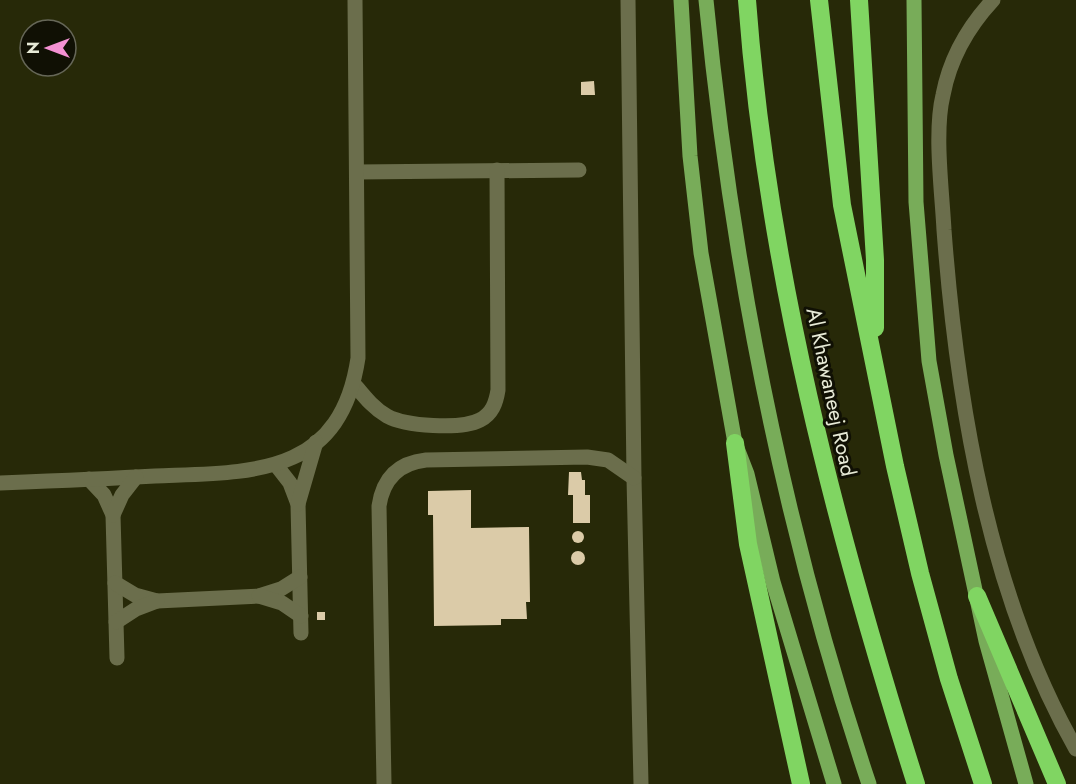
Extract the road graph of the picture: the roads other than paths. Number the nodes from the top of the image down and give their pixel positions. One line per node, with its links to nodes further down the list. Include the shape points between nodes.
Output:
1 (355, 0): 12 (street)
2 (628, 0): 19 (street)
3 (681, 0): 16 (main road, via 690,156 700,242)
4 (706, 0): 39 (main road, via 725,168 762,384 813,599)
5 (747, 0): 40 (highway, Al Khawaneej Road, via 765,162 803,377 826,480)
6 (819, 0): 13 (highway, via 842,205)
7 (860, 0): 13 (highway, via 874,248)
8 (914, 0): 27 (main road, via 916,202 929,361)
9 (993, 0): 34 (street, via 960,45 942,97 942,197 955,336 979,479 1019,625 1057,715)
10 (497, 170): 11 (street); 12 (street); 14 (street, via 498,390 489,414 466,424 402,422 377,410)
11 (579, 170)
12 (357, 172): 14 (street, via 358,358)
13 (875, 360): 41 (highway, via 920,573)
14 (354, 384): 15 (street, via 344,406)
15 (316, 442): 17 (street); 22 (street)
16 (735, 443): 37 (highway, via 748,544); 38 (main road)
17 (276, 465): 18 (street, via 254,471); 22 (street, via 290,483)
18 (135, 477): 20 (street); 23 (street)
19 (634, 478): 35 (street, via 608,460 587,457 426,460 414,461 393,473 379,506); 36 (street)
20 (89, 479): 21 (street); 23 (street, via 104,495)
21 (0, 483)
22 (298, 504): 24 (street)
23 (113, 515): 25 (street)
24 (300, 577): 26 (street); 29 (street)
25 (115, 583): 28 (street, via 135,595); 30 (street)
26 (259, 596): 28 (street); 29 (street, via 282,603)
27 (977, 596): 33 (highway); 42 (main road, via 997,685)
28 (157, 601): 30 (street)
29 (301, 616): 31 (street)
30 (116, 622): 32 (street)
31 (301, 633)
32 (117, 658)
33 (1041, 746): 43 (highway); 44 (highway)
34 (1076, 749)
35 (384, 784)
36 (641, 784)
37 (801, 784)
38 (834, 784)
39 (869, 784)
40 (916, 784)
41 (983, 784)
42 (1026, 784)
43 (1057, 784)
44 (1068, 784)

